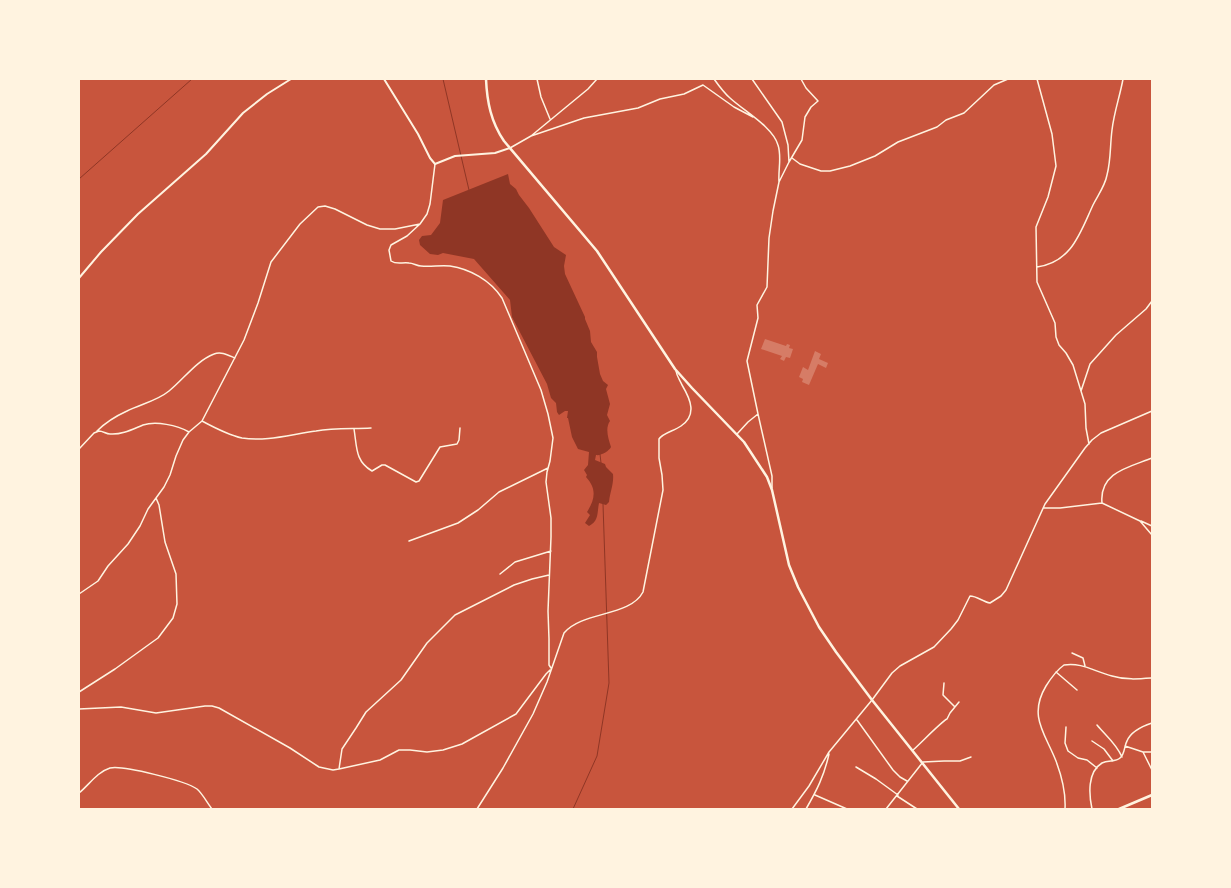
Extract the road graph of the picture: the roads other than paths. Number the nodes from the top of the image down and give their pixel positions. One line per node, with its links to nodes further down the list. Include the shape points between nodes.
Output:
1 (291, 79): 22 (street, via 243,113 206,154 138,214)
2 (384, 79): 18 (street)
3 (486, 79): 15 (highway, via 490,115)
4 (537, 79): 13 (street, via 541,98)
5 (597, 79): 13 (street)
6 (714, 79): 12 (street, via 730,98)
7 (752, 79): 17 (street, via 782,122)
8 (801, 79): 16 (street, via 818,101 805,117 802,140)
9 (1008, 79): 16 (street, via 994,85 964,113 850,166 821,171 800,164)
10 (1037, 79): 21 (street, via 1052,134 1056,166 1048,197 1036,227)
11 (1123, 79): 21 (street, via 1113,120 1105,184 1078,237 1066,253 1056,262)
12 (753, 117): 14 (street, via 741,112 703,85 684,94 642,107 584,118); 19 (street, via 777,140 780,152)
13 (550, 119): 14 (street)
14 (531, 136): 15 (street)
15 (510, 148): 18 (street, via 490,154 455,156); 25 (highway, via 597,251)
16 (792, 158): 17 (street)
17 (789, 162): 19 (street)
18 (435, 164): 20 (street, via 428,214)
19 (779, 182): 28 (street, via 770,225 766,287 757,305 758,318 747,361)
20 (420, 224): 24 (street, via 380,229 330,206 318,207 300,224 271,262 247,333); 39 (street, via 407,236 391,245 391,261 395,264 458,268 478,275 502,298 548,414 553,441)
21 (1037, 267): 26 (street, via 1037,282 1055,323 1056,337 1073,365)
22 (79, 278)
23 (1152, 301): 26 (street, via 1090,364)
24 (235, 358): 29 (street); 33 (street, via 222,353 208,356 168,392 128,410)
25 (676, 369): 35 (highway); 54 (street, via 688,398 690,415 687,422 660,439 659,458 663,490 643,592 628,605 574,625 566,631)
26 (1081, 392): 36 (street, via 1085,404)
27 (1152, 411): 36 (street, via 1101,433)
28 (758, 414): 35 (street); 40 (street, via 772,476)
29 (202, 421): 32 (street, via 221,431 249,438); 34 (street)
30 (371, 428): 32 (street)
31 (460, 428): 32 (street, via 457,444 440,447 416,482 385,465 372,471 363,465 359,458)
32 (354, 429)
33 (97, 431): 34 (street, via 119,434 152,424 180,428); 37 (street)
34 (189, 432): 41 (street, via 178,449 170,475)
35 (737, 434): 40 (highway, via 767,477)
36 (1088, 444): 43 (street)
37 (79, 449)
38 (1152, 458): 42 (street, via 1120,470 1112,476 1102,492)
39 (548, 468): 47 (street, via 499,492 458,523); 48 (street, via 546,482 551,518)
40 (772, 490): 60 (highway, via 785,549 798,587 818,627)
41 (156, 498): 51 (street, via 128,544 98,581); 59 (street, via 165,542 176,574 176,604 173,618 152,643)
42 (1102, 503): 43 (street); 44 (street)
43 (1044, 508): 60 (street, via 1004,593 990,603 970,596 958,620 940,642 930,651 900,666)
44 (1140, 521): 45 (street); 46 (street)
45 (1152, 526)
46 (1152, 535)
47 (410, 541)
48 (551, 551): 49 (street, via 515,562); 50 (street)
49 (500, 574)
50 (549, 575): 54 (street); 80 (street, via 524,581 455,615 427,643 401,680 366,712 342,749)
51 (79, 594)
52 (1072, 653): 53 (street, via 1083,658)
53 (1085, 666): 55 (street, via 1064,665); 56 (street, via 1112,676 1131,679)
54 (550, 669): 80 (street, via 516,714 462,744 427,752 399,750 380,760); 88 (street, via 526,729)
55 (1056, 672): 58 (street); 95 (street, via 1044,690 1037,708 1042,729 1056,759 1065,790)
56 (1152, 678)
57 (944, 683): 62 (street, via 943,695)
58 (1076, 690)
59 (79, 692)
60 (872, 700): 64 (street); 70 (highway)
61 (959, 702): 62 (street)
62 (955, 707): 70 (street, via 947,719)
63 (79, 709): 80 (street, via 121,707 156,713 212,706 274,738 319,767)
64 (856, 720): 71 (street); 82 (street, via 893,770)
65 (1152, 723): 69 (street, via 1128,738)
66 (1097, 725): 75 (street, via 1118,748)
67 (1066, 727): 79 (street, via 1065,743 1068,751)
68 (1092, 742): 76 (street, via 1104,749)
69 (1125, 746): 72 (street); 75 (street)
70 (913, 750): 77 (highway)
71 (829, 752): 84 (street); 89 (street)
72 (1142, 752): 73 (street); 81 (street)
73 (1152, 752)
74 (971, 757): 77 (street, via 960,761)
75 (1122, 757): 76 (street)
76 (1113, 761): 79 (street, via 1103,763)
77 (923, 762): 82 (street); 94 (highway)
78 (856, 767): 86 (street)
79 (1097, 768): 96 (street, via 1089,785)
80 (339, 769)
81 (1152, 770)
82 (907, 782): 86 (street)
83 (79, 793): 87 (street, via 102,772 121,767 192,787 199,791)
84 (815, 795): 90 (street); 91 (street)
85 (1152, 795): 97 (highway)
86 (897, 796): 92 (street); 93 (street)
87 (212, 809)
88 (477, 809)
89 (792, 809)
90 (806, 809)
91 (847, 809)
92 (886, 809)
93 (916, 809)
94 (959, 809)
95 (1065, 809)
96 (1092, 809)
97 (1119, 809)

